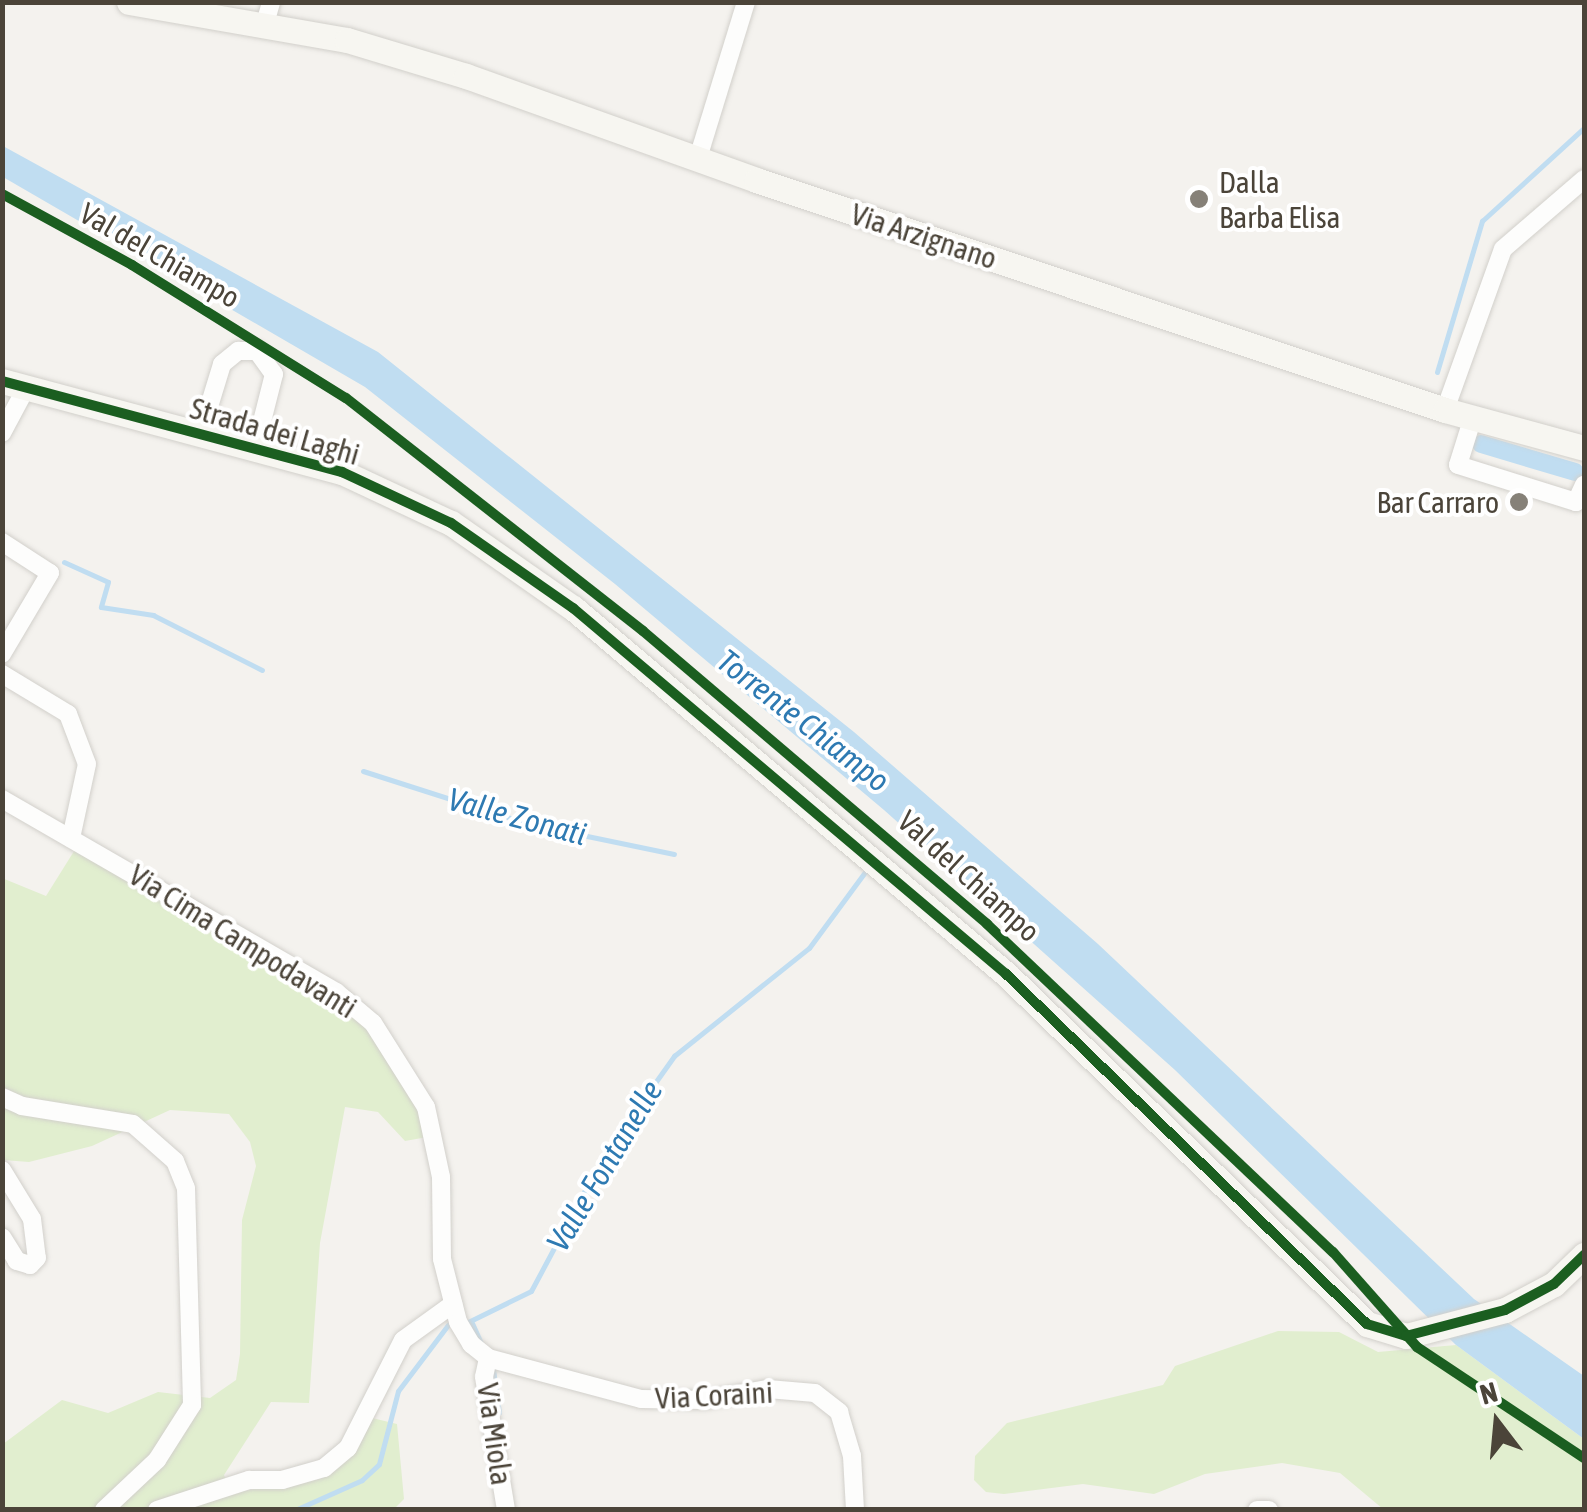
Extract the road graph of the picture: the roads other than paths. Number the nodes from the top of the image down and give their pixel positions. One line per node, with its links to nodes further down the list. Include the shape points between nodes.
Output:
1 (128, 2): 3 (street, Via Arzignano)
2 (746, 2): 4 (street)
3 (267, 15): 4 (street, Via Arzignano)
4 (698, 158): 7 (street, Via Arzignano)
5 (1584, 179): 7 (street, via 1502,249)
6 (14, 384): 9 (street); 10 (street, Strada dei Laghi)
7 (1445, 410): 8 (street, Via Arzignano)
8 (1473, 417): 11 (street, Via Arzignano); 13 (street, via 1458,466 1576,502)
9 (2, 433)
10 (200, 436): 12 (street, Strada dei Laghi); 12 (street, via 222,364 238,351 257,351 274,374)
11 (1584, 448)
12 (255, 449): 22 (street, Strada dei Laghi, via 342,472 423,509 573,608 1032,998 1290,1245 1338,1300 1386,1332 1426,1331 1505,1310 1554,1284)
13 (1584, 485)
14 (2, 542): 15 (street, via 50,572)
15 (2, 654)
16 (2, 674): 18 (street, via 68,714 88,764)
17 (2, 799): 18 (street, Via Cima Campodavanti)
18 (71, 838): 23 (street, Via Cima Campodavanti, via 336,992 373,1023 426,1107 441,1177 442,1259)
19 (2, 1097): 25 (street, via 134,1124 175,1161 186,1188 192,1405 157,1460)
20 (2, 1170): 21 (street, via 32,1219 36,1258 30,1265 17,1261)
21 (2, 1237)
22 (1584, 1254)
23 (454, 1304): 24 (street, Via Cima Campodavanti, via 471,1344); 26 (street, via 404,1340 348,1448 324,1468 282,1480 250,1480)
24 (488, 1358): 27 (street, Via Miola, via 484,1377); 28 (street, Via Coraini, via 641,1399 815,1393 839,1412 852,1456)
25 (104, 1510)
26 (157, 1510)
27 (506, 1510)
28 (856, 1510)
29 (1257, 1510): 30 (street)
30 (1269, 1510)

